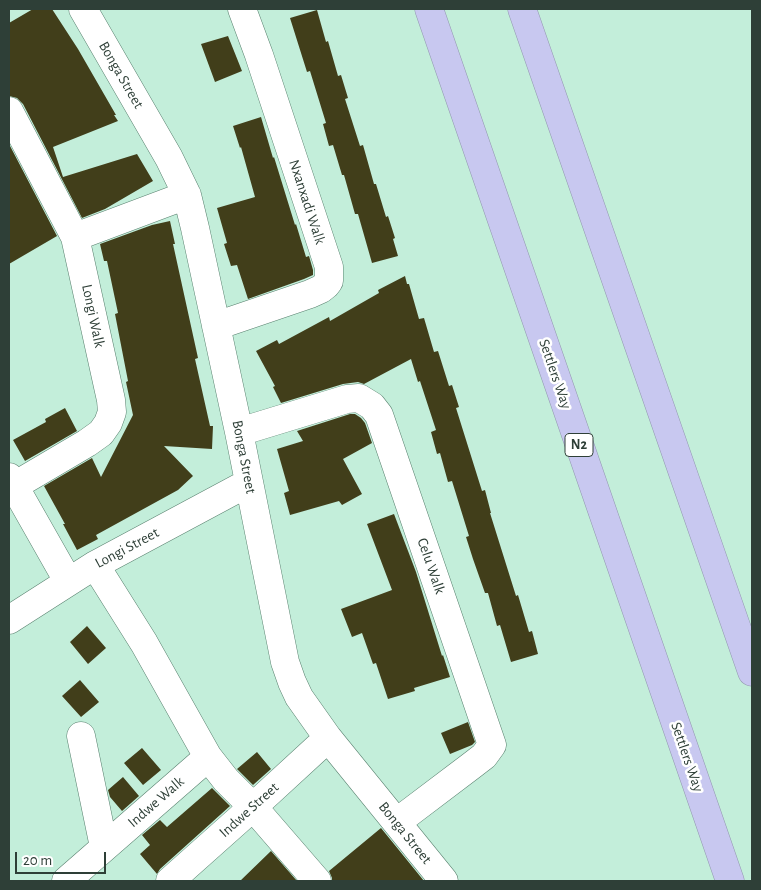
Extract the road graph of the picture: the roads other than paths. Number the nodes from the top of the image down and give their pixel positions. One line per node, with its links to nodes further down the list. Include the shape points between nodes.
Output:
1 (83, 9): 6 (street, Bonga Street, via 169,158)
2 (242, 9): 8 (street, Nxanxadi Walk, via 330,275 326,285 310,294)
3 (429, 9): 26 (highway, Settlers Way / N2)
4 (522, 9): 15 (highway)
5 (9, 111): 7 (street, Longi Walk)
6 (186, 195): 7 (street); 8 (street, Bonga Street)
7 (76, 237): 11 (street, Longi Walk, via 112,412 101,433 87,443)
8 (216, 326): 9 (street, Bonga Street)
9 (239, 432): 10 (street, Bonga Street); 20 (street, Celu Walk, via 347,399 359,398 379,415 492,745 484,756)
10 (248, 483): 12 (street, Longi Street); 17 (street, Bonga Street, via 292,682)
11 (10, 484): 13 (street)
12 (95, 565): 13 (street, Longi Street); 18 (street, via 144,643)
13 (68, 581): 14 (street, Longi Street)
14 (9, 620)
15 (752, 672)
16 (81, 736): 21 (street)
17 (328, 738): 19 (street, Indwe Street); 20 (street, Bonga Street)
18 (208, 757): 19 (street); 21 (street, Indwe Walk)
19 (252, 807): 23 (street, Indwe Street); 24 (street)
20 (397, 822): 25 (street, Bonga Street)
21 (104, 847): 22 (street, Indwe Walk)
22 (66, 881)
23 (170, 881)
24 (317, 881)
25 (444, 881)
26 (730, 881)

